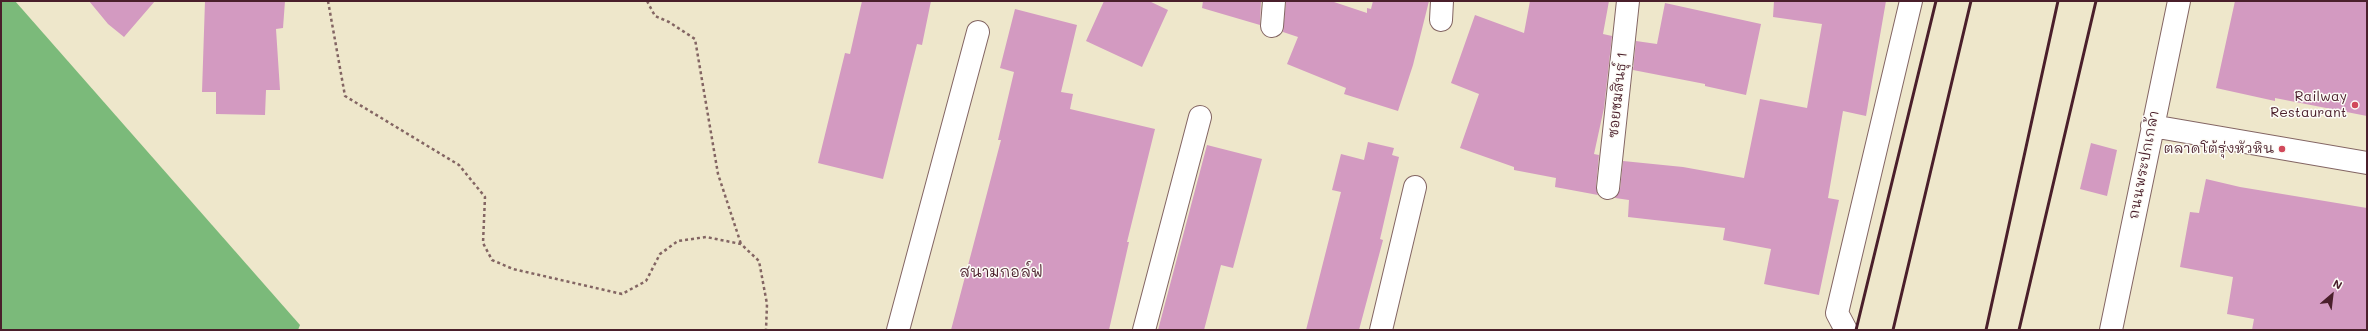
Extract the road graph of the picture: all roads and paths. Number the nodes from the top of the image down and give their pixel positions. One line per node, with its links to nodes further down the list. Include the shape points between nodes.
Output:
1 (328, 1): 14 (path, via 345,96 459,165 485,197 484,243 492,260 513,269 622,294 646,281 660,254 678,241 706,237)
2 (647, 1): 14 (path, via 655,16 695,39 718,174)
3 (1274, 1): 7 (street)
4 (1628, 1): 13 (street, ซอยชมสินธุ์ 1)
5 (1910, 1): 19 (street, via 1837,313)
6 (2179, 1): 10 (street, ถนนพระปกเกล้า)
7 (1272, 26)
8 (978, 32): 16 (street)
9 (1200, 117): 17 (street)
10 (2152, 126): 11 (street); 20 (street, ถนนพระปกเกล้า)
11 (2367, 163)
12 (1415, 187): 18 (street)
13 (1608, 188)
14 (741, 244): 15 (path, via 759,261 767,304)
15 (766, 330)
16 (898, 330)
17 (1144, 330)
18 (1381, 330)
19 (1846, 330)
20 (2111, 330)

